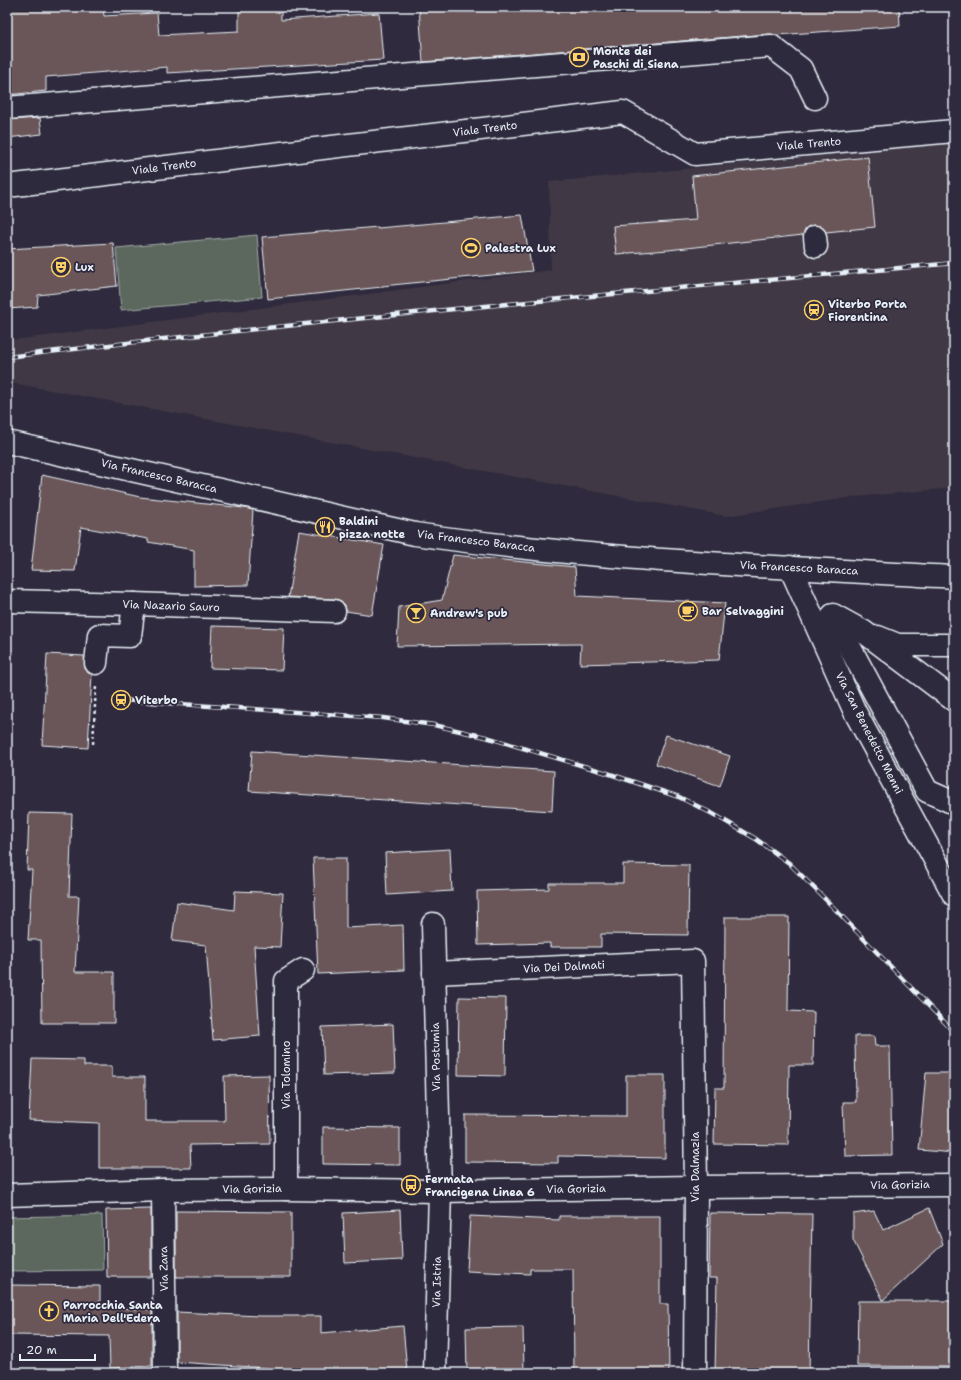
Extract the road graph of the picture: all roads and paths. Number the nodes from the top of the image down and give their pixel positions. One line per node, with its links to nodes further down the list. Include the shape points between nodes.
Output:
1 (815, 98): 2 (street, via 801,69 772,46)
2 (7, 108)
3 (954, 131): 4 (street, Viale Trento, via 805,153 695,154 623,112)
4 (7, 186)
5 (7, 442): 6 (street, Via Francesco Baracca, via 415,534 475,543 695,562)
6 (790, 567): 7 (street, Via Francesco Baracca); 8 (street, Via San Benedetto Menni)
7 (954, 576)
8 (799, 588): 12 (street); 19 (street, Via San Benedetto Menni, via 855,712)
9 (7, 601): 10 (street, Via Nazario Sauro)
10 (134, 604): 11 (street, Via Nazario Sauro); 15 (street, via 130,636 99,635)
11 (334, 612)
12 (833, 616): 13 (street); 18 (street, via 928,791)
13 (864, 632): 14 (street, via 898,645); 16 (street)
14 (954, 645)
15 (96, 663): 17 (path)
16 (954, 700)
17 (93, 744)
18 (954, 803)
19 (954, 895)
20 (433, 924): 23 (street, Via Postumia)
21 (693, 961): 23 (street, Via Dei Dalmati); 25 (street, Via Dalmazia)
22 (303, 970): 26 (street, Via Tolomino, via 286,981)
23 (434, 973): 28 (street, Via Postumia)
24 (954, 1185): 25 (street, Via Gorizia)
25 (696, 1187): 28 (street, Via Gorizia); 32 (street, Via Dalmazia)
26 (286, 1189): 27 (street, Via Gorizia); 28 (street, Via Gorizia)
27 (163, 1190): 29 (street, Via Gorizia); 30 (street, Via Zara)
28 (440, 1191): 31 (street, Via Istria)
29 (7, 1195)
30 (165, 1373)
31 (435, 1373)
32 (695, 1373)

